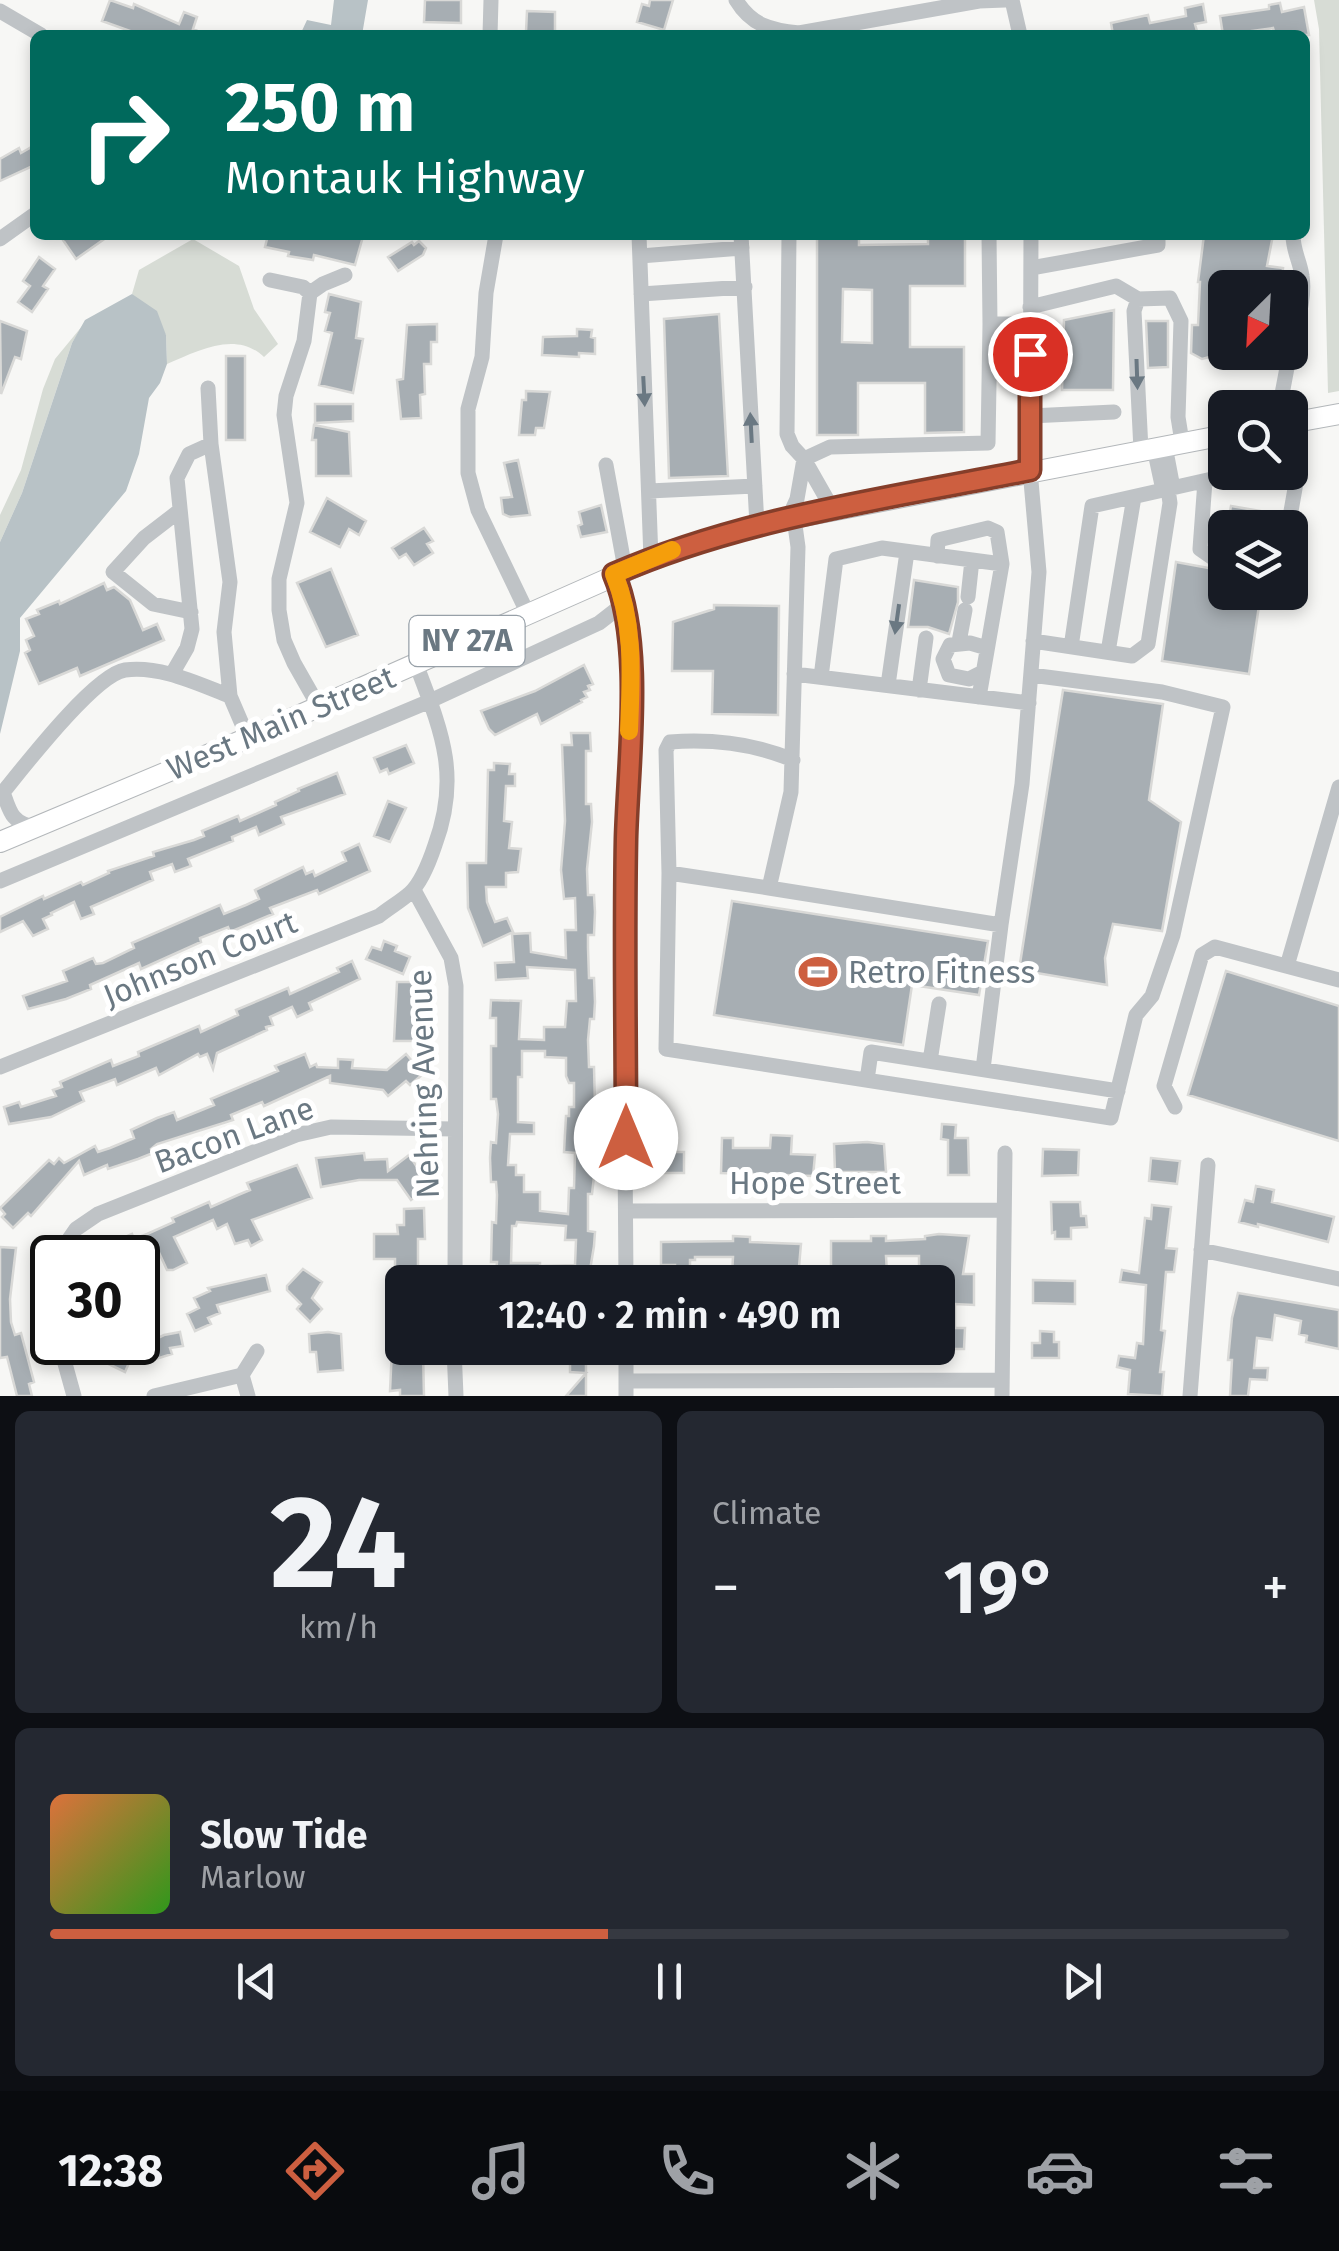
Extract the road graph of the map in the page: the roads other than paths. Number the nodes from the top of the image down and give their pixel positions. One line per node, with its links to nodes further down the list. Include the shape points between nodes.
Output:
1 (491, 0): 7 (street)
2 (736, 0): 8 (street, via 746,18)
3 (1004, 0): 9 (street)
4 (1012, 0): 10 (street)
5 (0, 11): 6 (street)
6 (33, 30)
7 (490, 30)
8 (772, 30)
9 (816, 30)
10 (1019, 30)
11 (30, 217): 12 (street)
12 (0, 238)
13 (495, 240): 62 (street, via 482,357 468,409 468,472 478,510)
14 (639, 240): 21 (street)
15 (789, 240): 40 (street, via 787,434)
16 (989, 240): 31 (street)
17 (1031, 240): 22 (street)
18 (1158, 240): 22 (street)
19 (1293, 240): 23 (street)
20 (742, 241): 21 (street); 26 (street)
21 (640, 256): 28 (street)
22 (1031, 268): 30 (street)
23 (1301, 270)
24 (345, 275): 27 (street)
25 (270, 280): 27 (street)
26 (745, 288): 28 (street); 45 (street, one-way to 26)
27 (310, 293): 81 (street, via 284,415 297,502 279,578 279,610 284,640)
28 (640, 294): 47 (street, one-way to 47)
29 (1138, 300): 30 (street, via 1116,286); 39 (street, one-way to 39, via 1134,310); 39 (street, via 1170,298 1180,320 1178,417)
30 (1030, 316): 31 (street); 35 (street)
31 (990, 324): 40 (street, via 988,443 830,447)
32 (208, 388): 38 (street)
33 (1114, 412): 35 (street)
34 (1339, 414): 36 (main road)
35 (1030, 416): 42 (street)
36 (1308, 416)
37 (1208, 438): 39 (main road, NY 27A)
38 (212, 444): 50 (street, via 189,454 177,478); 77 (street, via 230,582 224,632)
39 (1161, 446): 42 (main road, NY 27A); 46 (street)
40 (804, 459): 49 (street); 51 (street)
41 (606, 465): 59 (street)
42 (1030, 470): 49 (main road, NY 27A); 64 (street, via 1039,572)
43 (1208, 480): 44 (street)
44 (1205, 481): 46 (street); 54 (street, via 1200,549)
45 (755, 486): 47 (street); 52 (street)
46 (1168, 489): 48 (street); 68 (street, via 1148,644 1132,656)
47 (649, 491): 56 (street)
48 (1134, 497): 66 (street, via 1092,506); 68 (street)
49 (832, 510): 51 (main road, NY 27A)
50 (179, 511): 61 (street); 61 (street, via 113,572 153,604)
51 (791, 518): 52 (main road, NY 27A); 72 (street, via 798,547)
52 (757, 525): 56 (main road, NY 27A)
53 (908, 552): 55 (street); 74 (street, via 882,548 836,560); 75 (street, one-way to 75)
54 (1208, 555)
55 (937, 556): 57 (street); 58 (street, via 938,540 988,528 997,532)
56 (652, 558): 59 (main road, NY 27A)
57 (972, 560): 58 (street); 65 (street)
58 (1002, 564): 67 (street)
59 (619, 572): 60 (street); 62 (main road, West Main Street / NY 27A)
60 (626, 602): 79 (street, via 599,623); 106 (street)
61 (191, 612): 71 (street, via 187,648)
62 (528, 614): 69 (main road, West Main Street / NY 27A)
63 (926, 638): 76 (street)
64 (1033, 641): 66 (street); 73 (street)
65 (959, 642): 67 (street); 70 (street, via 946,650 944,670 960,679)
66 (1071, 647): 68 (street)
67 (988, 648): 70 (street)
68 (1108, 652)
69 (416, 664): 79 (street); 81 (main road, West Main Street / NY 27A)
70 (983, 672): 78 (street)
71 (172, 674): 77 (street); 85 (street, via 123,670 93,688)
72 (794, 674): 74 (street); 83 (street)
73 (1031, 675): 80 (street); 100 (street, via 1223,706 1173,935 1152,996 1136,1015)
74 (821, 677): 75 (street)
75 (888, 686): 76 (street)
76 (919, 690): 78 (street)
77 (230, 696): 82 (street)
78 (979, 698): 80 (street)
79 (430, 701): 89 (street); 91 (street, via 442,732 448,795)
80 (1028, 703): 92 (street)
81 (320, 706): 82 (main road, West Main Street / NY 27A)
82 (248, 738): 86 (main road, West Main Street / NY 27A)
83 (793, 760): 88 (street, via 769,750 670,742); 90 (street)
84 (1339, 787): 93 (street)
85 (2, 794): 86 (street, via 12,818)
86 (34, 827): 87 (main road, West Main Street / NY 27A)
87 (0, 842)
88 (670, 873): 90 (street); 99 (street, via 666,1049)
89 (0, 881)
90 (769, 888): 92 (street)
91 (414, 890): 97 (street, Johnson Court, via 379,916); 102 (street, Nehring Avenue, via 451,958)
92 (1001, 925): 98 (street)
93 (1287, 966): 94 (street); 101 (street, via 1215,947 1202,955 1164,1086)
94 (1339, 980)
95 (939, 1004): 96 (street)
96 (930, 1061): 98 (street); 99 (street, via 871,1052)
97 (0, 1067)
98 (983, 1069): 100 (street)
99 (867, 1080): 100 (street, via 1111,1118)
100 (1118, 1091)
101 (1175, 1107)
102 (454, 1128): 107 (street, Bacon Lane, via 331,1127 296,1135 98,1214); 109 (street, Nehring Avenue)
103 (1005, 1153): 105 (street)
104 (1208, 1165): 108 (street)
105 (1004, 1210): 106 (street, Hope Street); 117 (street)
106 (626, 1212): 110 (street)
107 (72, 1235)
108 (1201, 1250): 111 (street); 122 (street)
109 (455, 1265)
110 (626, 1265)
111 (1339, 1279)
112 (257, 1351): 115 (street)
113 (65, 1365): 118 (street)
114 (455, 1365): 121 (street)
115 (242, 1375): 119 (street); 120 (street)
116 (626, 1388): 117 (street)
117 (1002, 1388)
118 (74, 1396)
119 (154, 1396)
120 (248, 1396)
121 (456, 1396)
122 (1190, 1396)

